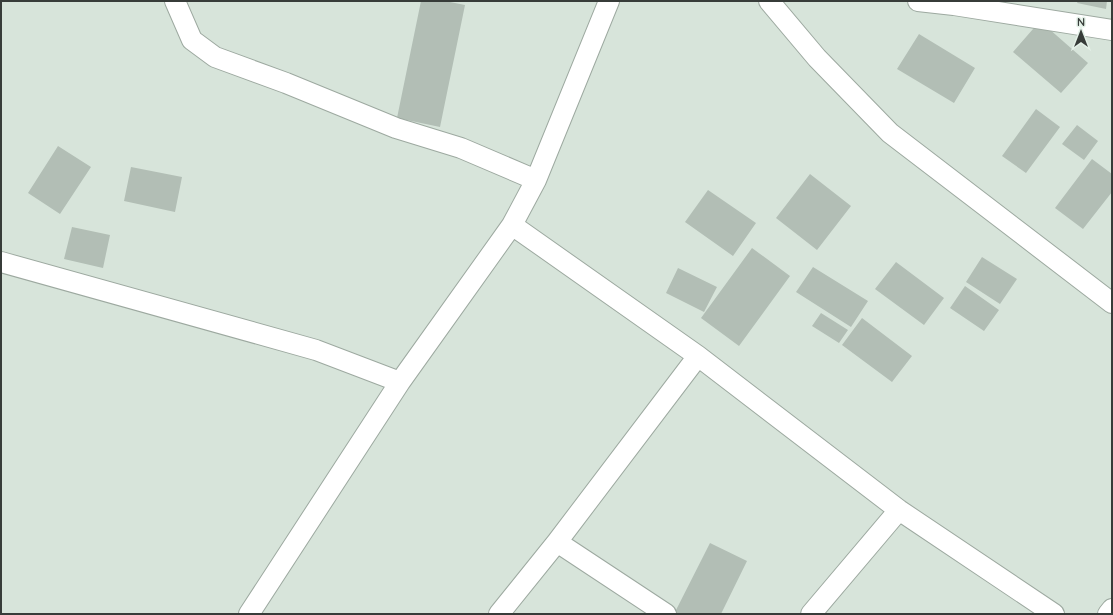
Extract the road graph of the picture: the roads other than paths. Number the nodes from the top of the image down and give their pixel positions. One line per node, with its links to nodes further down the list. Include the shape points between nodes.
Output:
1 (174, 1): 6 (street, via 192,40 215,57 396,128 461,148)
2 (609, 1): 6 (street)
3 (769, 1): 9 (street, via 817,58 890,133)
4 (918, 1): 5 (street)
5 (1112, 30)
6 (536, 180): 7 (street)
7 (512, 225): 10 (street); 11 (street)
8 (1, 262): 11 (street, via 316,350)
9 (1112, 303)
10 (698, 356): 12 (street); 13 (street)
11 (400, 382): 15 (street)
12 (899, 510): 18 (street); 19 (street)
13 (557, 542): 16 (street); 17 (street)
14 (1112, 609): 20 (street)
15 (249, 614)
16 (499, 614)
17 (666, 614)
18 (811, 614)
19 (1054, 614)
20 (1108, 614)

